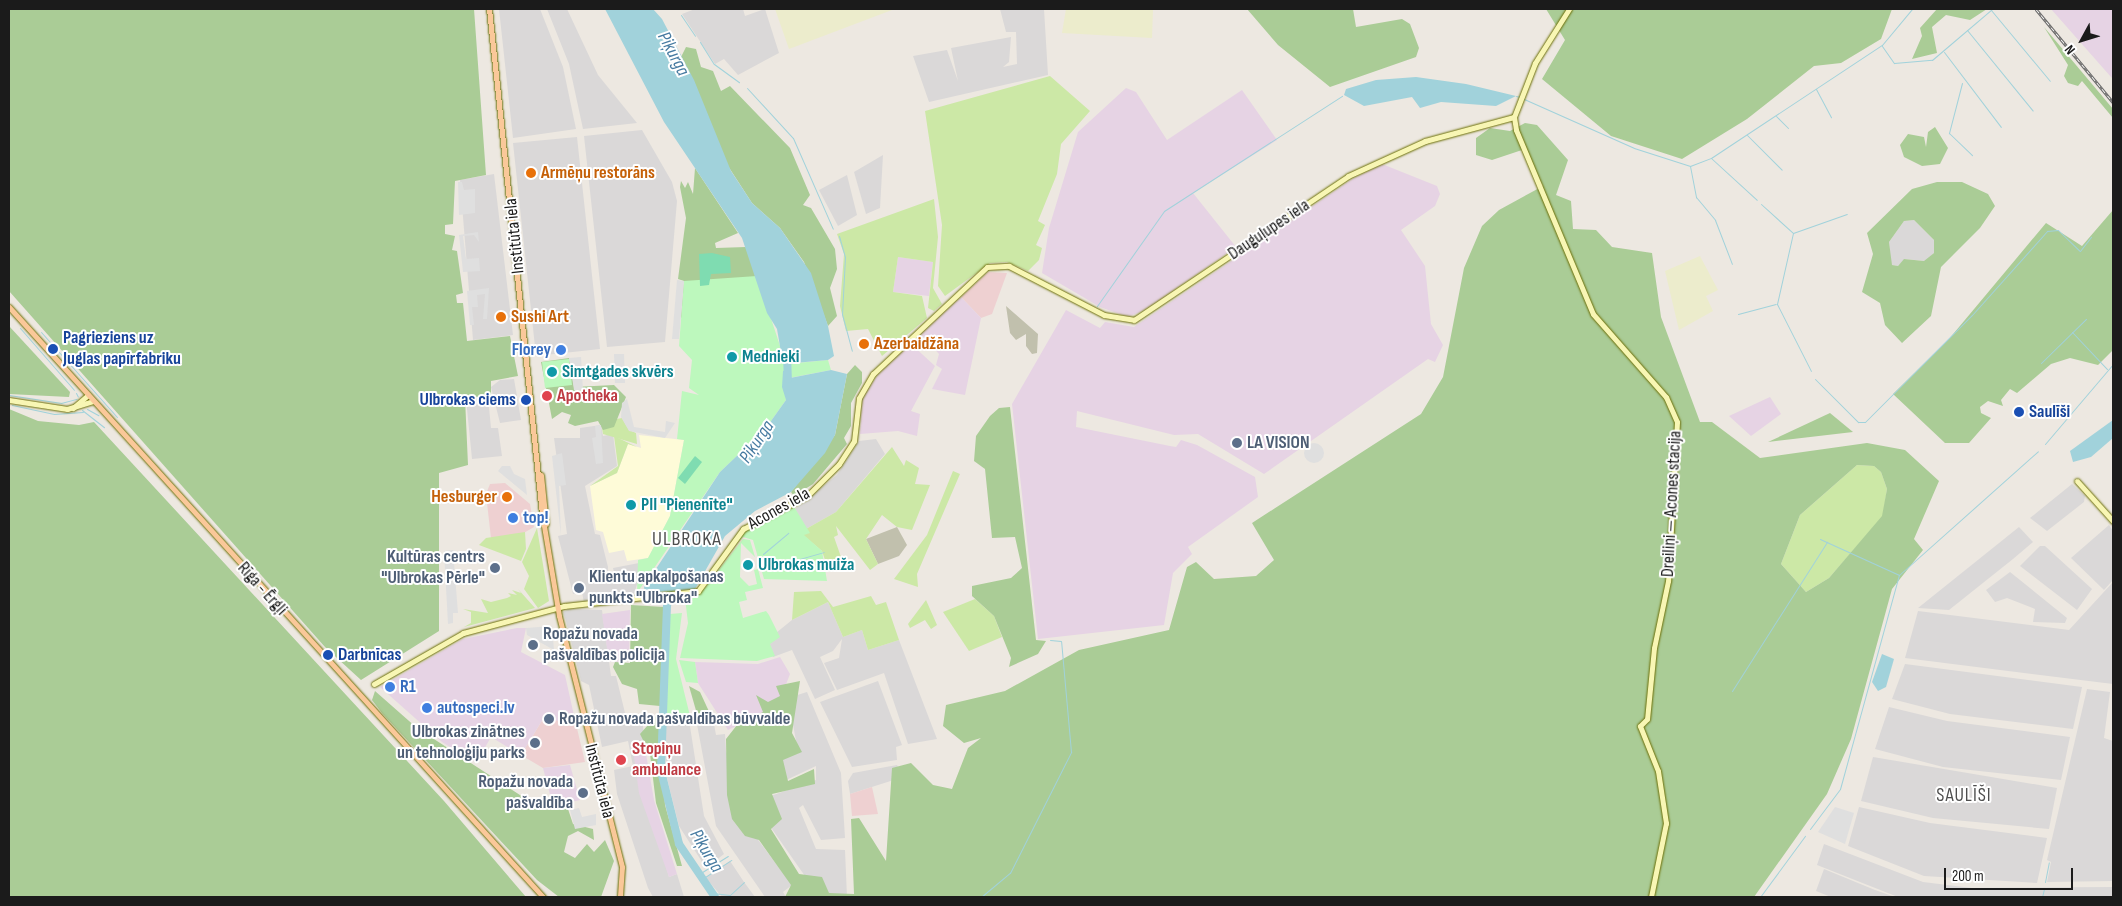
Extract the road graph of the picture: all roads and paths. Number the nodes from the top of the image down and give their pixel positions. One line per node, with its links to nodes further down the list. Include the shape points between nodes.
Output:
1 (489, 9): 12 (main road, Institūta iela, via 545,529)
2 (1568, 9): 3 (street, via 1542,50)
3 (1514, 117): 4 (street, Dauguļupes iela, via 1425,142 1348,176 1134,320 1104,315); 17 (street, Dreiliņi — Acones stacija, via 1516,130 1593,314 1654,381 1675,413 1677,460 1669,573 1654,648 1647,719 1640,726 1658,771 1666,823)
4 (1034, 277): 12 (street, Acones iela, via 1001,264 980,272 873,374 859,398 854,441 826,478 807,496 747,525 702,587 675,597)
5 (9, 308): 6 (main road, Rīga - Ērgļi)
6 (88, 395): 8 (main road, Rīga - Ērgļi); 9 (street)
7 (9, 400): 9 (street)
8 (93, 402): 9 (street); 14 (main road, Rīga - Ērgļi)
9 (73, 408)
10 (2077, 481): 11 (street)
11 (2113, 521)
12 (557, 608): 13 (street, Acones iela, via 453,637); 16 (main road, Institūta iela, via 621,861)
13 (374, 684)
14 (516, 870): 15 (main road, Rīga - Ērgļi); 15 (main road, Rīga - Ērgļi)
15 (543, 897)
16 (620, 897)
17 (1651, 897)

